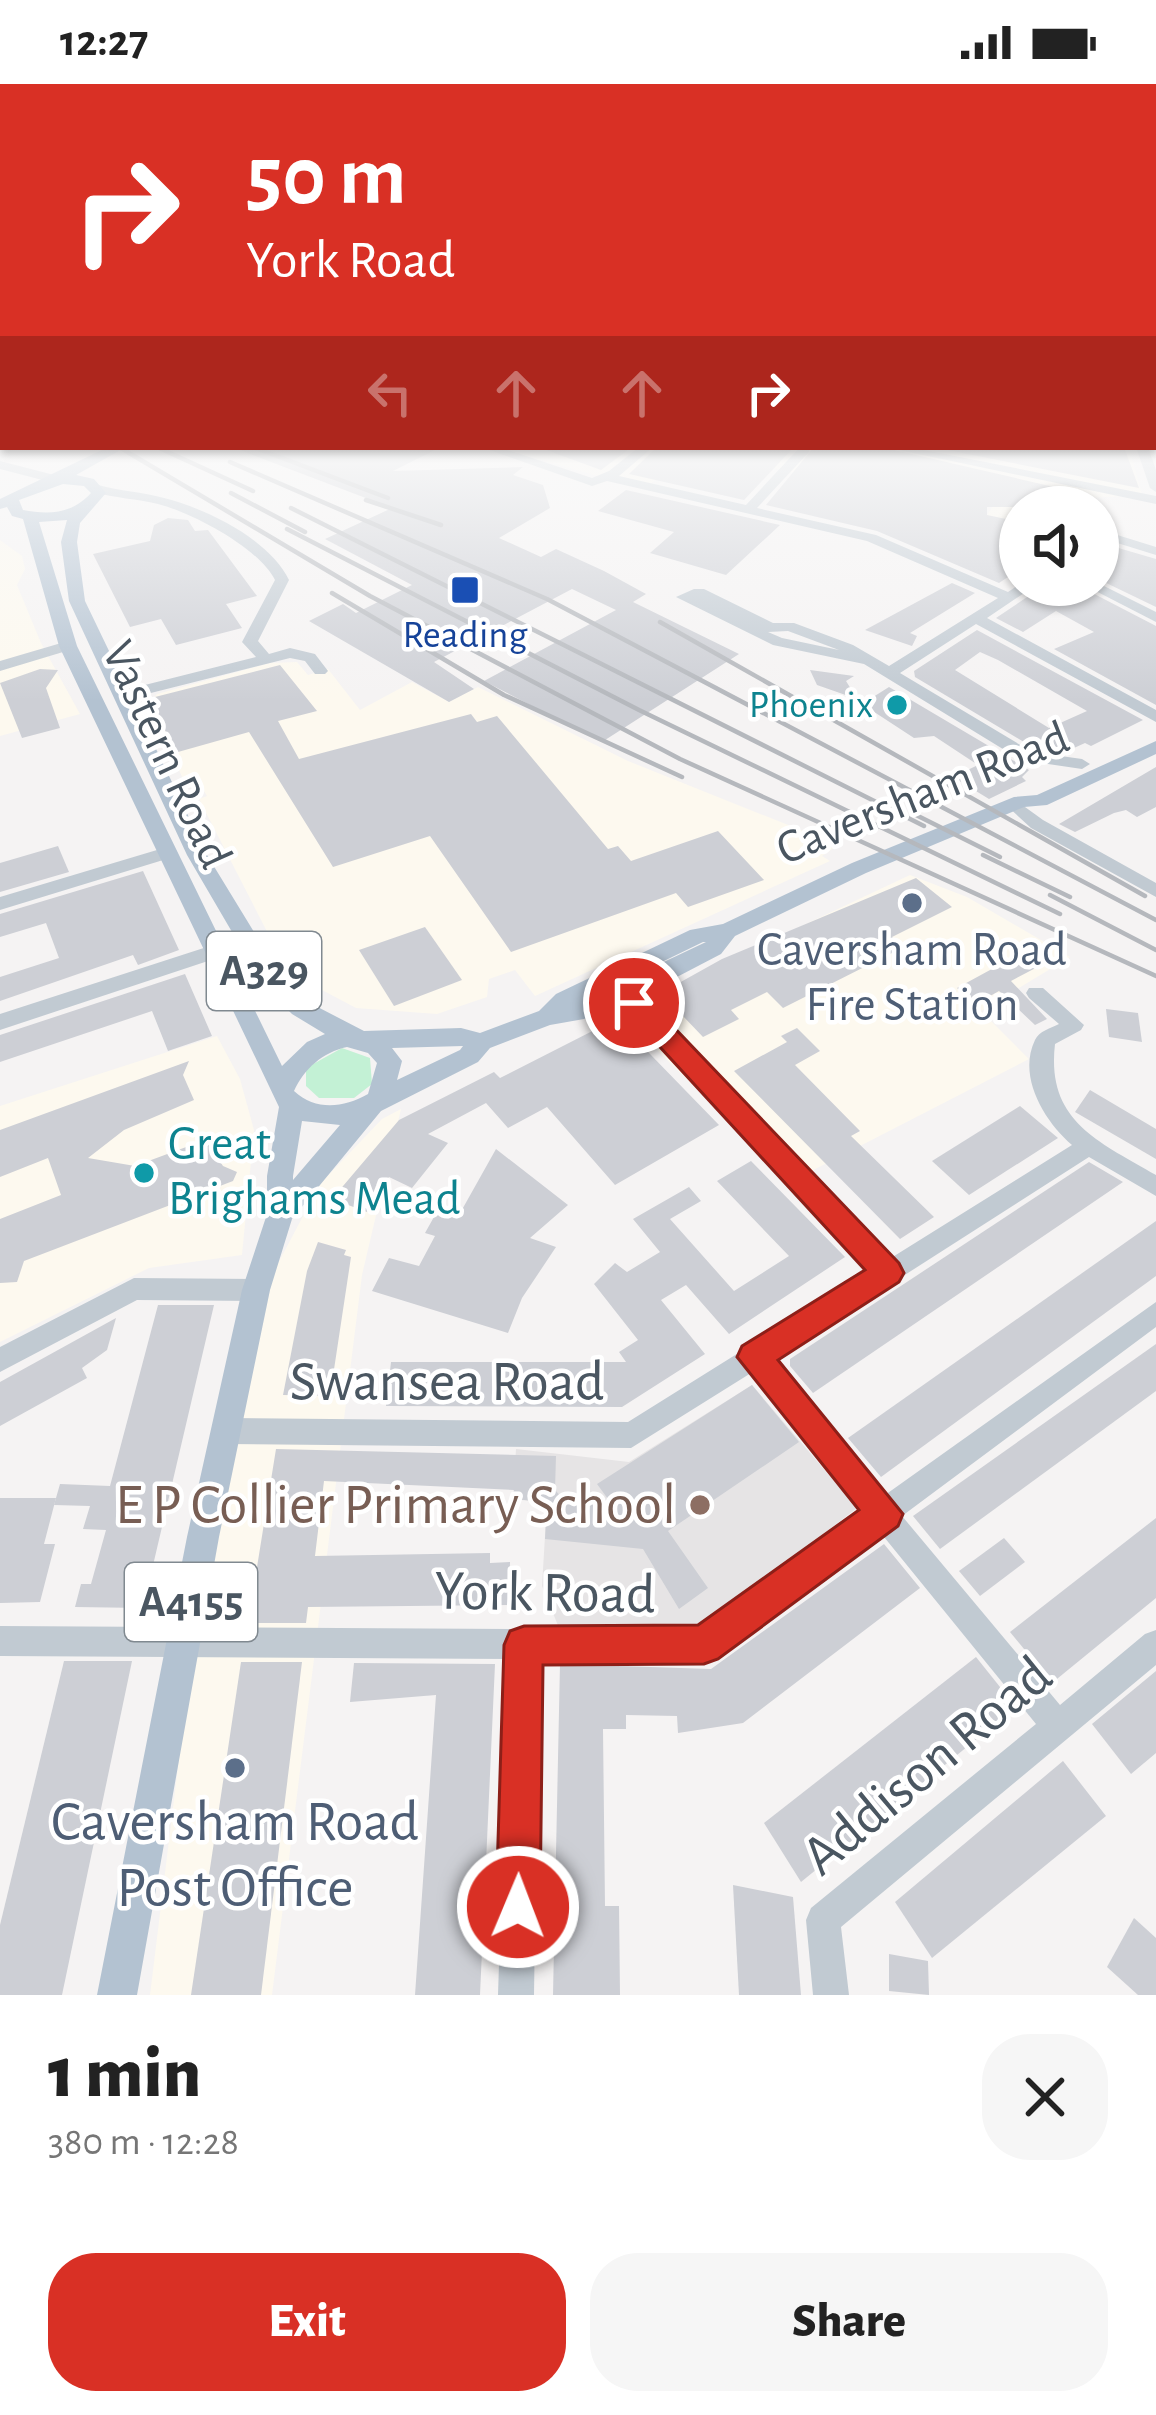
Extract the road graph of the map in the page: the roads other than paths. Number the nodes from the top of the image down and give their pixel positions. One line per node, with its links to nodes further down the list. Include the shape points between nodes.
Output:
1 (31, 523): 13 (main road, Vastern Road / A329)
2 (74, 523): 18 (main road, Vastern Road / A329, via 72,580)
3 (210, 523): 14 (street, via 277,567 282,580 250,642)
4 (806, 523): 7 (street, via 890,544)
5 (1119, 539): 6 (street)
6 (1156, 551)
7 (999, 593)
8 (1119, 599): 11 (street)
9 (999, 604): 10 (street)
10 (976, 618): 17 (street); 19 (street)
11 (1156, 618)
12 (770, 633): 12 (street, via 683,597 701,593); 17 (street)
13 (68, 646): 15 (street); 26 (main road, Vastern Road / A329)
14 (266, 658): 16 (street, via 306,655); 18 (street)
15 (0, 666)
16 (320, 671)
17 (890, 672): 22 (street)
18 (123, 695): 35 (main road, Vastern Road / A329, via 253,954 284,994)
19 (1156, 718)
20 (1156, 730): 23 (main road, Caversham Road / A329)
21 (1156, 747): 25 (main road, Caversham Road / A329, via 1040,801)
22 (1027, 756): 23 (street); 24 (street)
23 (1082, 764): 24 (main road, Caversham Road / A329)
24 (1041, 785): 25 (main road, A329)
25 (1018, 803): 27 (street, via 1037,824); 29 (main road, Caversham Road / A329)
26 (167, 853): 28 (street); 30 (main road, Vastern Road / A329)
27 (1156, 891)
28 (0, 904)
29 (727, 931): 31 (main road, Caversham Road / A329, via 712,948); 33 (main road, Caversham Road / A329, via 698,935 564,1000)
30 (213, 952): 34 (street); 37 (main road, Vastern Road / A329)
31 (623, 992): 33 (main road, Caversham Road / A329); 42 (street)
32 (1036, 993): 39 (street, via 1074,1024 1045,1040 1048,1107)
33 (547, 1017): 36 (main road, Caversham Road / A329)
34 (0, 1022)
35 (356, 1039): 36 (main road, Caversham Road / A329); 37 (main road, via 312,1049 291,1069); 38 (main road, via 389,1061)
36 (481, 1042): 38 (main road, Caversham Road / A329, via 469,1056)
37 (288, 1097): 38 (main road, via 336,1115); 41 (main road, Caversham Road / A4155)
38 (375, 1103): 41 (main road, Caversham Road / A4155)
39 (1089, 1145): 40 (street); 42 (street, Swansea Road)
40 (1156, 1186)
41 (280, 1214): 43 (main road, Caversham Road / A4155)
42 (888, 1273): 45 (street, Swansea Road)
43 (256, 1290): 46 (street, via 134,1289); 47 (main road, Caversham Road / A4155)
44 (1156, 1312): 48 (street, York Road)
45 (754, 1357): 47 (street, Swansea Road, via 631,1435); 48 (street)
46 (0, 1360)
47 (226, 1431): 49 (main road, Caversham Road / A4155)
48 (885, 1514): 51 (street, York Road, via 704,1645); 53 (street)
49 (184, 1639): 50 (street, York Road); 51 (street, York Road); 54 (main road, Caversham Road / A4155)
50 (0, 1641)
51 (524, 1645): 55 (street)
52 (1156, 1645): 53 (street, Addison Road)
53 (1058, 1727): 56 (street, Addison Road, via 823,1920)
54 (117, 1995)
55 (516, 1995)
56 (831, 1995)

